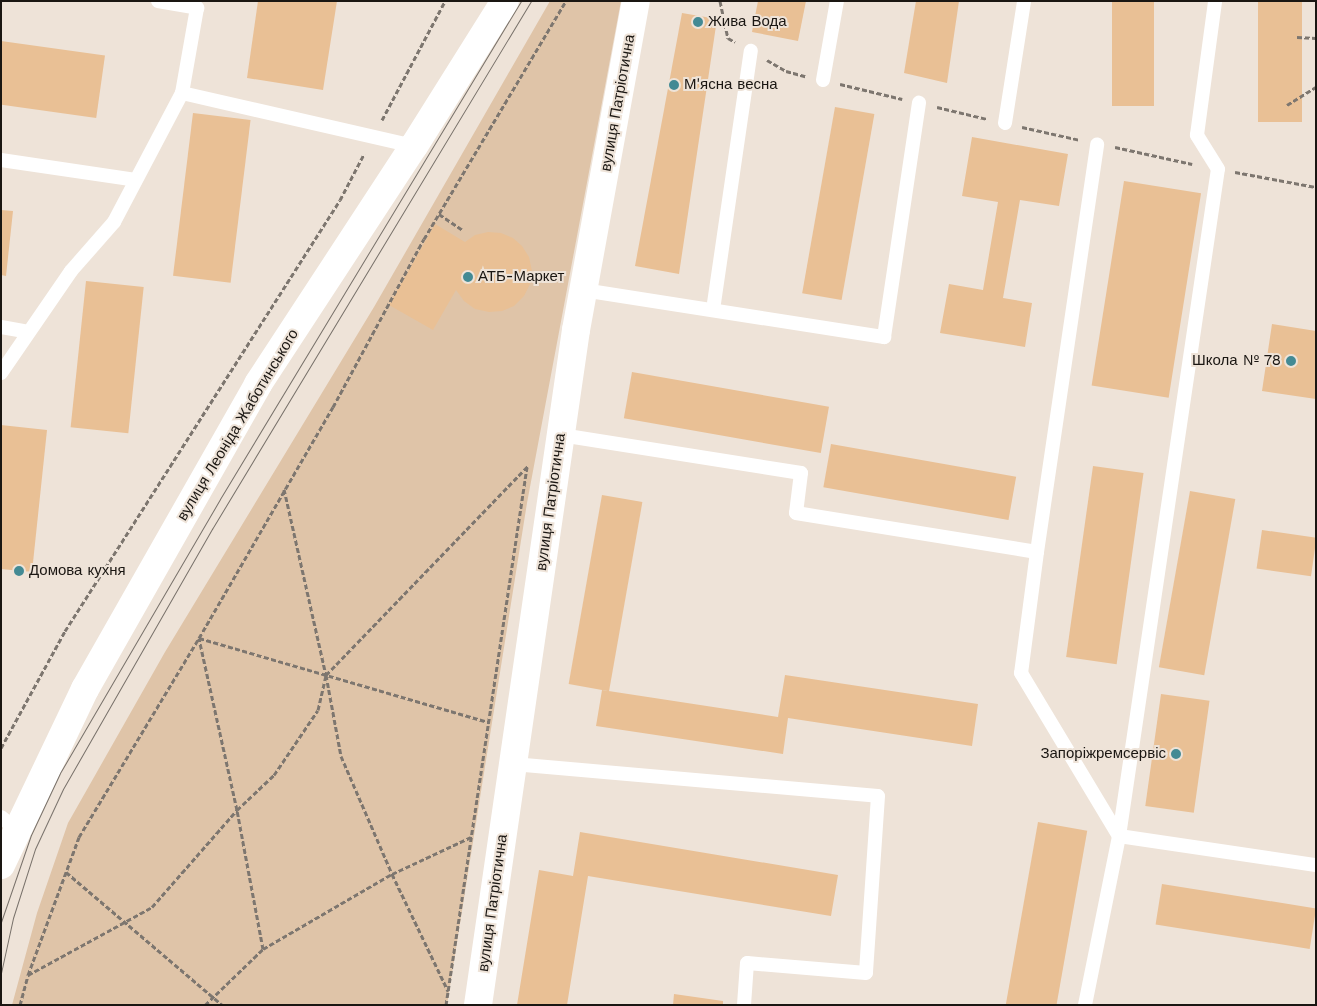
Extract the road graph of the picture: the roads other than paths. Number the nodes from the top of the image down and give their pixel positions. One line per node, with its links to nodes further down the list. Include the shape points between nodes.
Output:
1 (158, 1): 9 (lane, via 197,8)
2 (505, 1): 13 (street, вулиця Леоніда Жаботинського)
3 (636, 1): 16 (street, вулиця Патріотична)
4 (837, 1): 8 (lane)
5 (1024, 1): 11 (lane)
6 (1215, 1): 25 (lane, via 1197,135 1218,169)
7 (751, 51): 17 (lane)
8 (823, 80)
9 (182, 92): 13 (lane); 15 (lane)
10 (919, 103): 17 (lane, via 884,338)
11 (1005, 123)
12 (1097, 144): 22 (lane)
13 (414, 146): 24 (street, вулиця Леоніда Жаботинського, via 253,392)
14 (1, 160): 15 (lane)
15 (136, 180): 19 (lane, via 114,222 71,271)
16 (583, 290): 17 (lane); 21 (street, вулиця Патріотична)
17 (714, 310)
18 (1, 327): 19 (lane)
19 (30, 332): 20 (lane)
20 (1, 373)
21 (561, 435): 22 (lane, via 801,473 796,513); 23 (street, вулиця Патріотична)
22 (1037, 552): 25 (lane, via 1021,673)
23 (513, 764): 28 (street, вулиця Патріотична); 29 (lane, via 878,796 866,973 747,963)
24 (9, 824): 26 (street, вулиця Леоніда Жаботинського)
25 (1119, 836): 27 (lane); 30 (lane)
26 (1, 865)
27 (1316, 865)
28 (478, 1005)
29 (744, 1005)
30 (1085, 1005)

